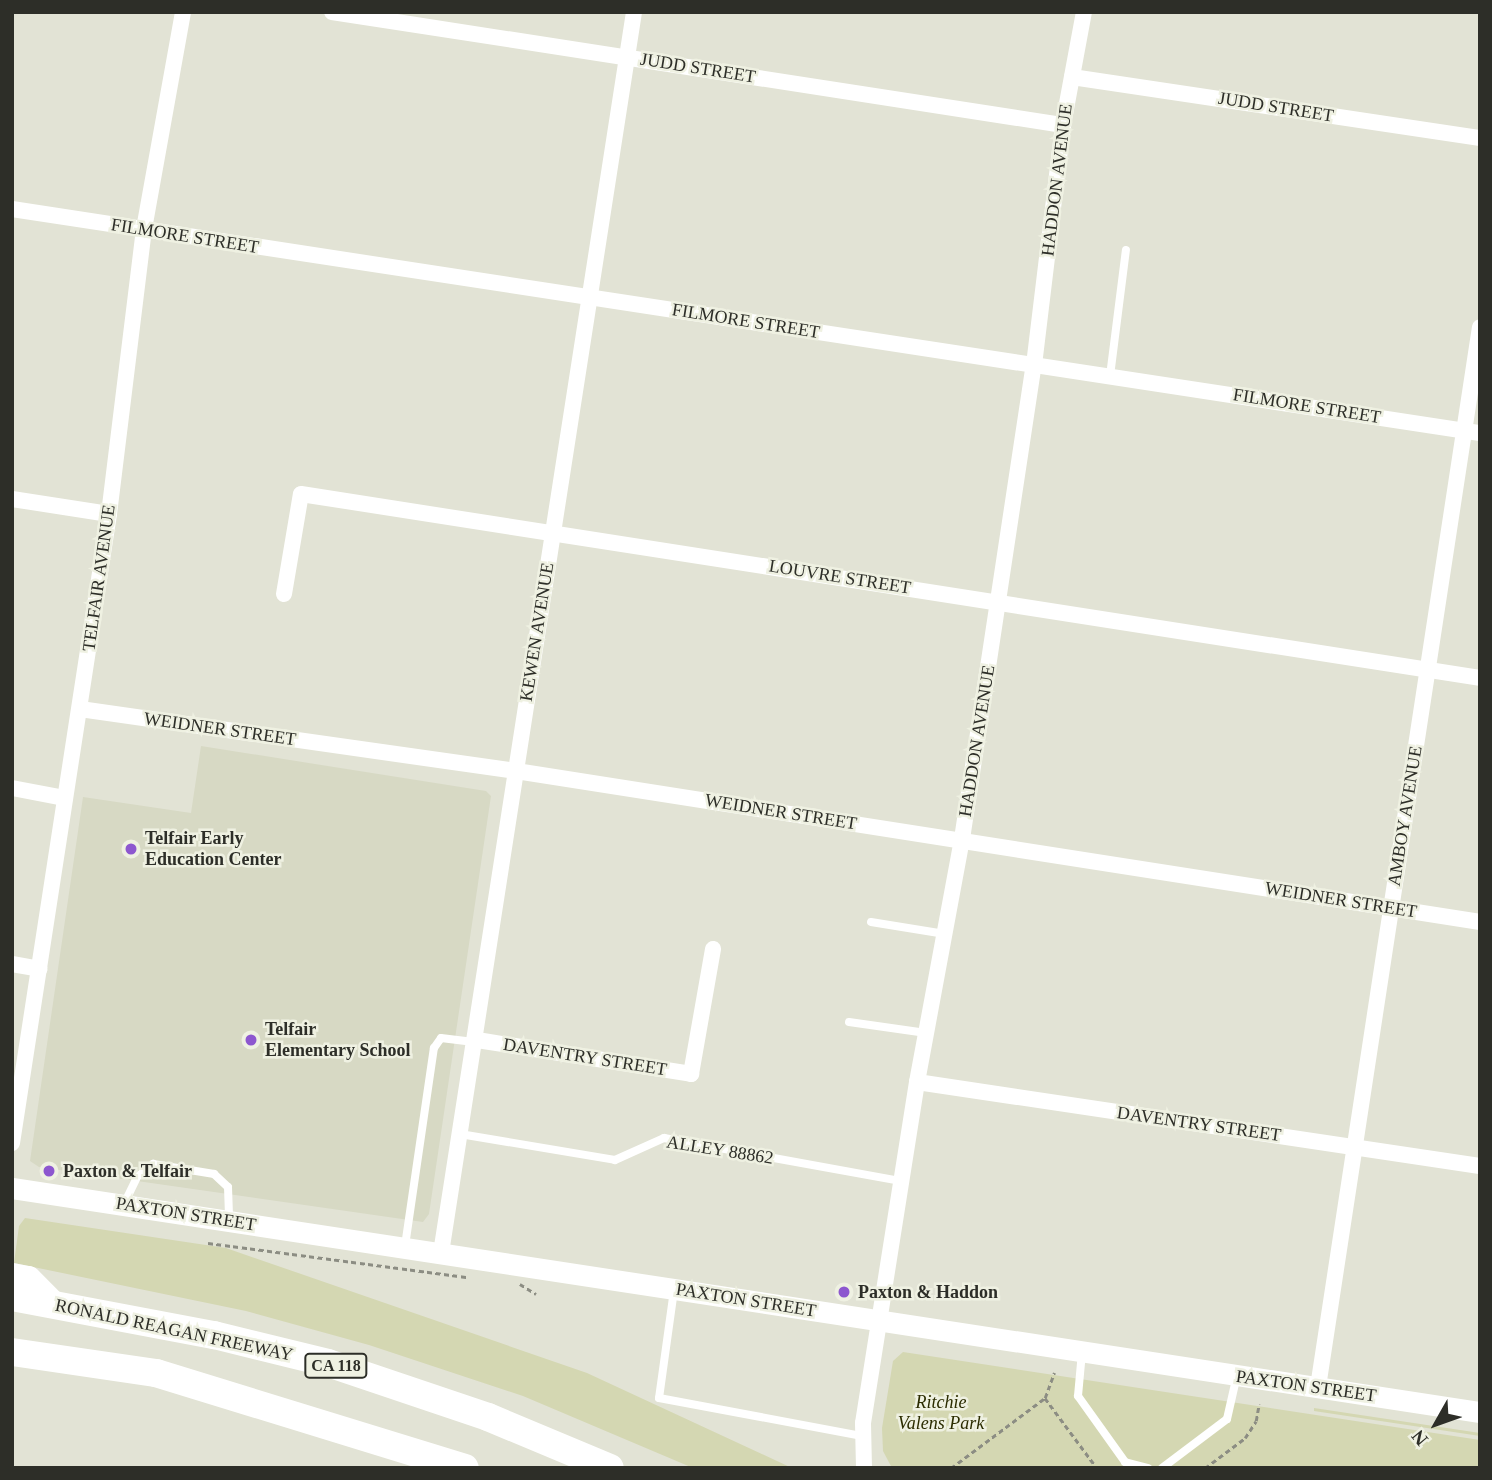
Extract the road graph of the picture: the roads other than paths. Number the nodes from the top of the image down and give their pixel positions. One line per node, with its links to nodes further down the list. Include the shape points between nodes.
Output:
1 (183, 12): 10 (street, TELFAIR AVENUE)
2 (332, 12): 5 (street, JUDD STREET)
3 (634, 12): 5 (street, KEWEN AVENUE)
4 (1084, 12): 6 (street, HADDON AVENUE)
5 (627, 58): 7 (street, JUDD STREET); 12 (street, KEWEN AVENUE)
6 (1072, 76): 7 (street, HADDON AVENUE); 8 (street, JUDD STREET)
7 (1063, 125): 14 (street, HADDON AVENUE)
8 (1480, 138)
9 (12, 209): 10 (street, FILMORE STREET)
10 (144, 229): 12 (street, FILMORE STREET); 18 (street, TELFAIR AVENUE)
11 (1126, 250): 15 (lane)
12 (589, 297): 14 (street, FILMORE STREET); 19 (street, KEWEN AVENUE)
13 (1480, 327): 16 (street, AMBOY AVENUE)
14 (1034, 365): 15 (street, FILMORE STREET); 21 (street, HADDON AVENUE)
15 (1110, 376): 16 (street, FILMORE STREET)
16 (1472, 431): 22 (street, AMBOY AVENUE)
17 (12, 499): 18 (street)
18 (109, 514): 24 (street, TELFAIR AVENUE)
19 (553, 533): 20 (street, LOUVRE STREET, via 301,494); 21 (street, LOUVRE STREET); 25 (street, KEWEN AVENUE)
20 (284, 594)
21 (998, 601): 22 (street, LOUVRE STREET); 28 (street, HADDON AVENUE)
22 (1427, 670): 23 (street, LOUVRE STREET); 29 (street, AMBOY AVENUE)
23 (1480, 678)
24 (80, 709): 25 (street, WEIDNER STREET); 27 (street, TELFAIR AVENUE)
25 (516, 771): 28 (street, WEIDNER STREET); 38 (street, KEWEN AVENUE)
26 (12, 788): 27 (street)
27 (65, 798): 35 (street, TELFAIR AVENUE)
28 (962, 839): 29 (street, WEIDNER STREET); 32 (street, HADDON AVENUE)
29 (1391, 908): 31 (street, WEIDNER STREET); 42 (street, AMBOY AVENUE)
30 (871, 922): 32 (lane)
31 (1480, 922)
32 (945, 934): 37 (street, HADDON AVENUE)
33 (713, 949): 38 (street, DAVENTRY STREET, via 691,1074)
34 (12, 964): 35 (street)
35 (40, 969): 41 (street, TELFAIR AVENUE)
36 (849, 1022): 37 (lane)
37 (926, 1033): 39 (street, HADDON AVENUE)
38 (477, 1042): 40 (street, KEWEN AVENUE); 48 (lane, via 441,1038 434,1048)
39 (917, 1082): 42 (street, DAVENTRY STREET); 44 (street, HADDON AVENUE)
40 (460, 1134): 44 (lane, ALLEY 88862, via 615,1160 664,1138); 49 (street, KEWEN AVENUE)
41 (12, 1143)
42 (1354, 1147): 43 (street, DAVENTRY STREET); 56 (street, AMBOY AVENUE)
43 (1480, 1167)
44 (901, 1181): 52 (street, HADDON AVENUE)
45 (12, 1188): 46 (street, PAXTON STREET)
46 (124, 1205): 47 (street, PAXTON STREET); 47 (lane, via 137,1177 153,1164 214,1174 228,1188)
47 (229, 1220): 48 (street, PAXTON STREET)
48 (405, 1247): 49 (street, PAXTON STREET)
49 (441, 1253): 51 (street, PAXTON STREET)
50 (19, 1288): 60 (highway, RONALD REAGAN FREEWAY / CA 118, via 52,1304 214,1335 328,1363 488,1417)
51 (674, 1288): 52 (street, PAXTON STREET); 58 (lane, via 659,1398)
52 (879, 1320): 54 (street, PAXTON STREET); 58 (street, HADDON AVENUE)
53 (13, 1352): 59 (highway, via 156,1373)
54 (1082, 1352): 55 (street, PAXTON STREET); 62 (lane, via 1078,1396 1125,1462)
55 (1237, 1376): 56 (street, PAXTON STREET); 63 (lane, via 1227,1419)
56 (1318, 1387): 57 (street, PAXTON STREET)
57 (1480, 1412)
58 (862, 1436): 61 (street, HADDON AVENUE)
59 (465, 1468)
60 (610, 1468)
61 (864, 1468)
62 (1148, 1468)
63 (1162, 1468)

